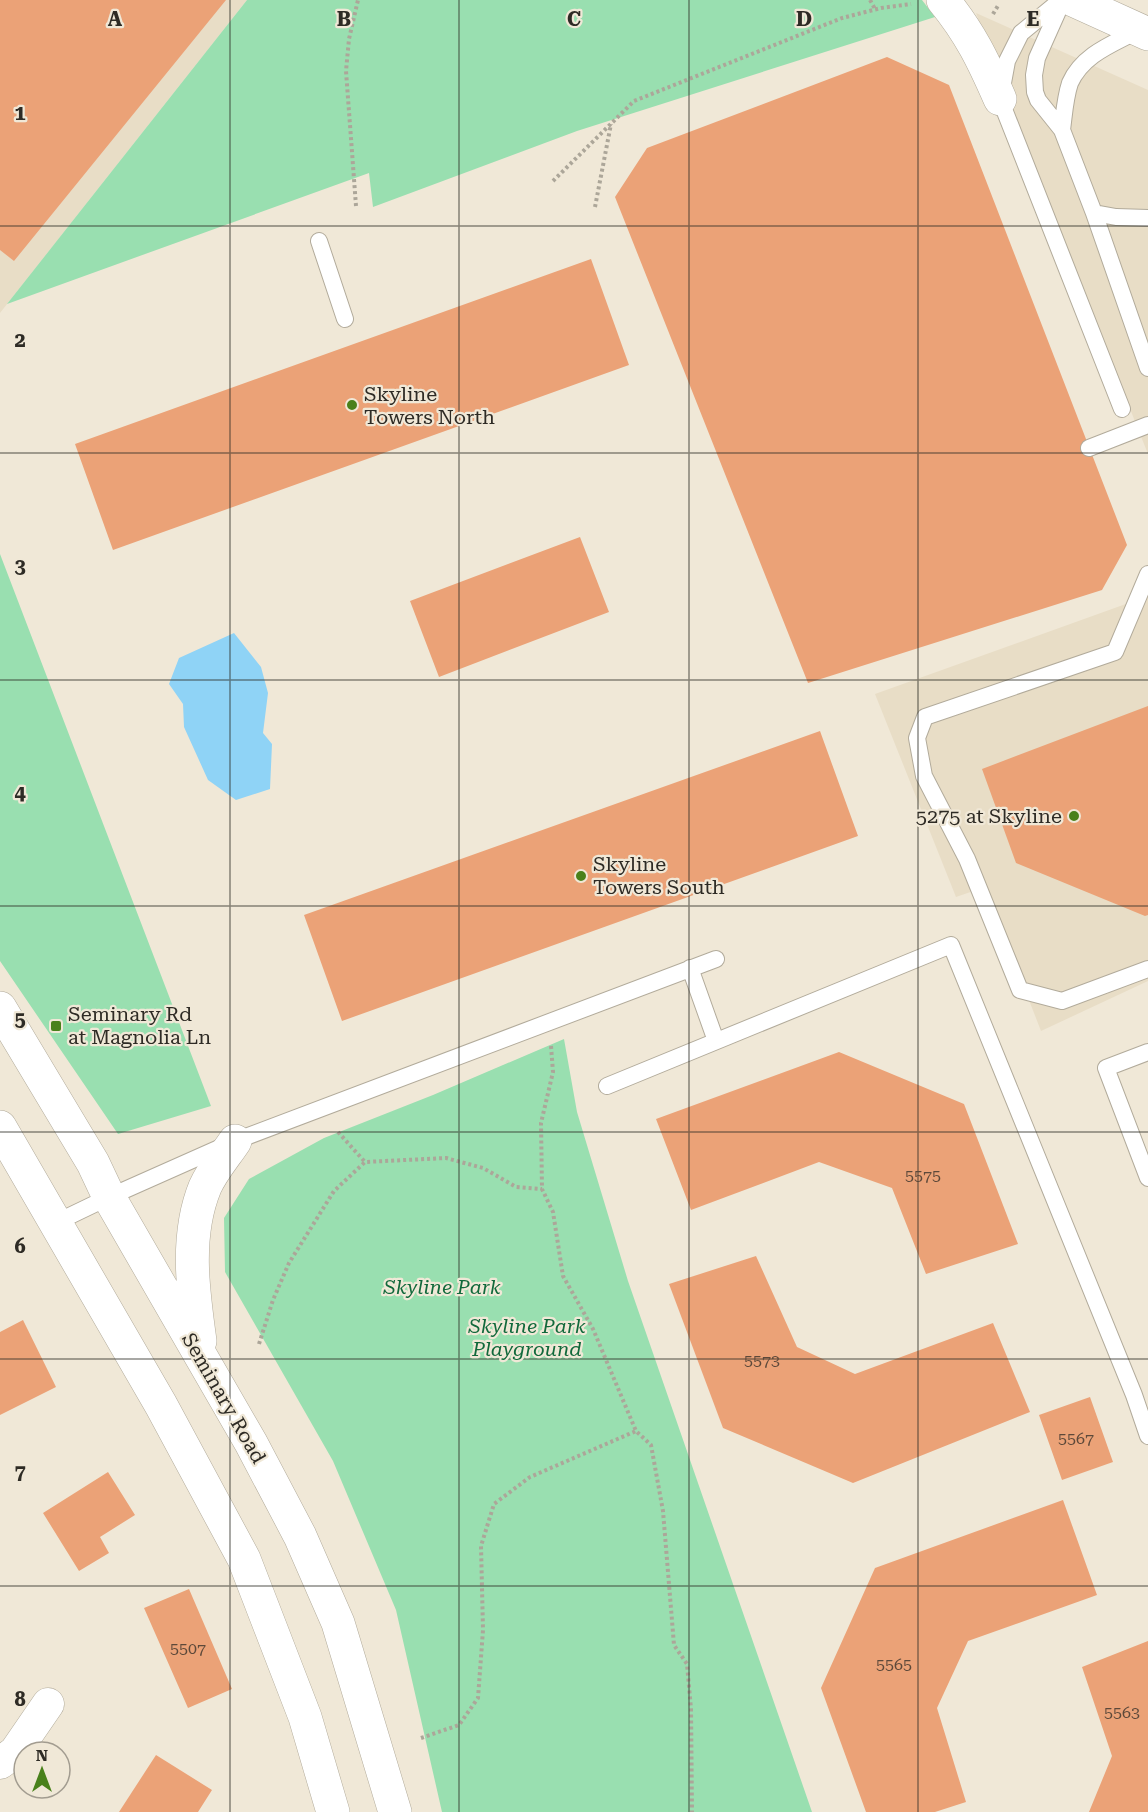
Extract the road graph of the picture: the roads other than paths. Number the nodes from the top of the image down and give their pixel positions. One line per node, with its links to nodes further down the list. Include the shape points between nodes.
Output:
1 (1062, 0): 5 (lane, via 1022,33 1007,61); 6 (lane, via 1040,48 1034,75 1038,100)
2 (1072, 0): 4 (main road)
3 (927, 2): 5 (main road, via 963,24)
4 (1144, 32): 6 (lane, via 1094,53 1081,65 1070,84)
5 (1000, 99): 12 (lane)
6 (1062, 130): 7 (lane)
7 (1094, 213): 8 (lane); 11 (lane)
8 (1148, 218)
9 (320, 241): 10 (lane)
10 (345, 320)
11 (1148, 368)
12 (1122, 408)
13 (1148, 425): 14 (lane)
14 (1089, 448)
15 (1148, 574): 18 (lane, via 1115,652 925,717 917,738 924,776 967,860 1020,990 1062,1001)
16 (716, 958): 17 (lane)
17 (690, 968): 20 (lane); 24 (lane)
18 (1148, 969)
19 (0, 1008): 26 (main road, Seminary Road, via 93,1163)
20 (716, 1041): 22 (lane); 29 (lane, via 951,945)
21 (1148, 1052): 25 (lane, via 1106,1068)
22 (607, 1086)
23 (0, 1128): 27 (main road)
24 (235, 1141): 26 (lane); 28 (main road, via 205,1186 193,1225 193,1290)
25 (1148, 1178)
26 (109, 1197): 27 (lane); 28 (main road, Seminary Road)
27 (55, 1223): 32 (main road, via 161,1405 244,1559 305,1717)
28 (203, 1361): 33 (main road, Seminary Road, via 300,1536 338,1623)
29 (1148, 1436)
30 (48, 1704): 31 (street, via 15,1752)
31 (0, 1763)
32 (333, 1812)
33 (395, 1812)

